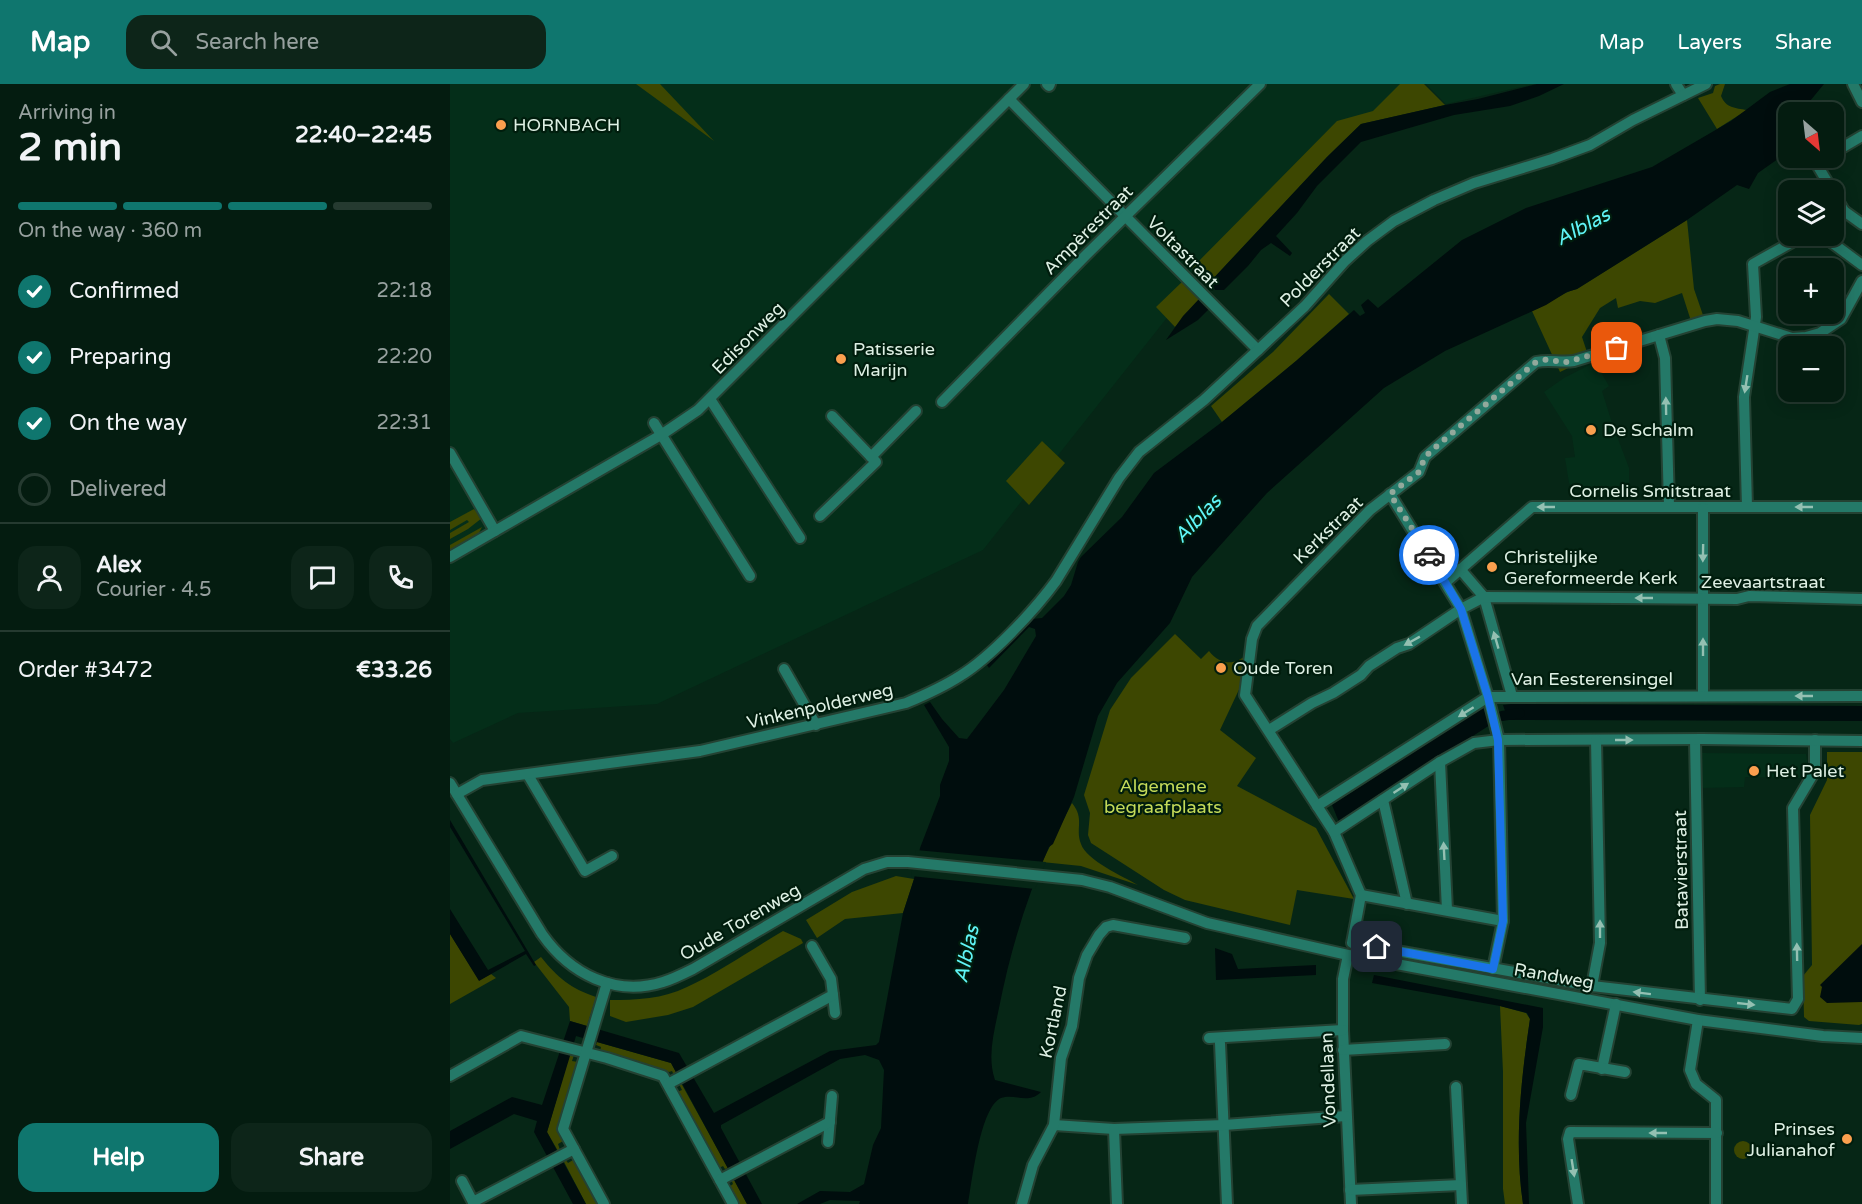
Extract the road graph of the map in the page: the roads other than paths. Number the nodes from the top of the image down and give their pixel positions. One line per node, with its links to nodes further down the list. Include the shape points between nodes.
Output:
1 (1024, 84): 7 (street, Edisonweg)
2 (1260, 84): 12 (street, Ampèrestraat)
3 (1676, 84): 6 (street)
4 (1706, 84): 6 (street, Polderstraat)
5 (1853, 84): 8 (street)
6 (1683, 95): 20 (street, Polderstraat, via 1590,144 1474,183 1394,221 1345,261)
7 (1009, 99): 12 (street, Voltastraat); 21 (street, Edisonweg)
8 (1862, 102)
9 (1862, 136): 10 (street)
10 (1844, 147)
11 (1844, 211): 13 (street)
12 (1125, 217): 20 (street, Voltastraat); 22 (street, Ampèrestraat)
13 (1862, 224)
14 (1785, 246): 18 (street, via 1753,264)
15 (1836, 246): 16 (street)
16 (1862, 265)
17 (1861, 284): 18 (street, Kerkstraat, via 1841,319 1820,333 1792,338)
18 (1755, 327): 19 (street, Kerkstraat, via 1717,319); 31 (street, one-way to 31, via 1744,398)
19 (1659, 335): 29 (street, Kerkstraat, via 1574,361 1536,362 1425,457 1419,472); 30 (street, one-way to 19, via 1665,357)
20 (1258, 350): 38 (street, Polderstraat, via 1139,452)
21 (710, 399): 26 (street, Edisonweg); 36 (street)
22 (942, 402)
23 (916, 411): 28 (street)
24 (831, 416): 28 (street)
25 (654, 423): 26 (street)
26 (661, 435): 35 (street, Edisonweg); 40 (street)
27 (450, 453): 35 (street)
28 (871, 457): 34 (street, via 876,462)
29 (1390, 494): 41 (street); 52 (street, Kerkstraat, via 1257,626 1245,695)
30 (1669, 506): 33 (street, Cornelis Smitstraat); 39 (street, Cornelis Smitstraat, one-way to 39, via 1532,507)
31 (1747, 507): 32 (street, Cornelis Smitstraat, one-way to 31); 33 (street, Cornelis Smitstraat)
32 (1862, 507)
33 (1703, 508): 43 (street, one-way to 43)
34 (820, 516)
35 (495, 531): 37 (street, Edisonweg)
36 (800, 538)
37 (450, 557)
38 (1068, 563): 51 (street, Vinkenpolderweg, via 1045,596 963,675 906,703)
39 (1460, 569): 41 (street, Cornelis Smitstraat); 42 (street)
40 (750, 576)
41 (1446, 582): 45 (street)
42 (1484, 597): 43 (street, Zeevaartstraat, one-way to 42); 45 (street); 48 (street, one-way to 42)
43 (1702, 598): 44 (street, Zeevaartstraat); 47 (street, one-way to 43)
44 (1862, 599)
45 (1461, 609): 50 (street); 52 (street, one-way to 52)
46 (784, 669): 51 (street)
47 (1703, 695): 48 (street, Van Eesterensingel); 49 (street, Van Eesterensingel, one-way to 47)
48 (1512, 696): 50 (street, Van Eesterensingel)
49 (1862, 696)
50 (1488, 697): 53 (street); 63 (street, Van Eesterensingel, one-way to 63)
51 (813, 719): 59 (street, Vinkenpolderweg, via 700,751)
52 (1269, 730): 63 (street, Kerkstraat)
53 (1498, 740): 54 (street); 58 (street, via 1474,743); 70 (street)
54 (1596, 740): 55 (street, one-way to 55); 76 (street, one-way to 54, via 1600,943)
55 (1695, 740): 56 (street); 78 (street, Batavierstraat)
56 (1815, 740): 57 (street); 78 (street, Randweg, one-way to 56, via 1792,1009 1798,999 1793,808 1815,771)
57 (1862, 741)
58 (1440, 762): 62 (street, one-way to 58); 69 (street, one-way to 58)
59 (528, 775): 61 (street, Vinkenpolderweg, via 482,780); 65 (street, via 585,871)
60 (450, 783): 61 (street, Oude Torenweg)
61 (457, 794): 75 (street, Oude Torenweg, via 549,945 584,974)
62 (1383, 800): 64 (street); 68 (street)
63 (1317, 806): 64 (street, Kerkstraat)
64 (1334, 832): 66 (street, Kerkstraat)
65 (612, 856)
66 (1361, 895): 68 (street); 74 (street, Randweg, via 1353,943)
67 (1140, 898): 73 (street, Randweg, via 1207,922); 75 (street, Oude Torenweg, via 1082,880 887,862 864,868 673,979 632,987)
68 (1407, 904): 69 (street)
69 (1447, 910): 70 (street)
70 (1503, 921): 74 (street)
71 (1185, 938): 98 (street, Kortland, via 1113,925 1099,935 1080,978 1072,1026 1061,1059)
72 (812, 946): 77 (street, via 831,979)
73 (1348, 956): 79 (street, Randweg); 82 (street, Vondellaan, via 1343,979)
74 (1493, 969): 76 (street, Randweg)
75 (607, 983): 87 (street)
76 (1592, 986): 78 (street, Randweg, one-way to 76)
77 (833, 995): 80 (street); 92 (street)
78 (1700, 1000)
79 (1616, 1004): 81 (street, Randweg); 89 (street)
80 (834, 1013)
81 (1698, 1020): 84 (street, Randweg); 101 (street, via 1690,1070 1696,1084 1716,1100)
82 (1342, 1030): 83 (street); 88 (street, Vondellaan)
83 (1209, 1038)
84 (1862, 1038)
85 (1220, 1043): 99 (street)
86 (1445, 1044): 88 (street)
87 (584, 1049): 91 (street, via 521,1036); 92 (street); 103 (street, via 563,1129)
88 (1343, 1050): 96 (street, Vondellaan)
89 (1602, 1069): 90 (street); 94 (street, via 1579,1064)
90 (1625, 1072)
91 (450, 1076)
92 (673, 1081): 104 (street)
93 (1456, 1087): 106 (street)
94 (1571, 1095)
95 (832, 1096): 97 (street)
96 (1346, 1116): 99 (street); 107 (street, Vondellaan)
97 (830, 1122): 102 (street); 104 (street)
98 (1054, 1125): 100 (street); 111 (street, Kortland, via 1033,1165)
99 (1224, 1125): 100 (street); 113 (street)
100 (1114, 1129): 112 (street)
101 (1717, 1133): 116 (street, one-way to 116, via 1570,1132); 117 (street)
102 (828, 1142)
103 (569, 1152): 108 (street); 109 (street)
104 (724, 1177): 110 (street)
105 (462, 1181): 108 (street)
106 (1461, 1185): 107 (street); 115 (street)
107 (1350, 1190): 114 (street, Vondellaan)
108 (473, 1203)
109 (604, 1204)
110 (733, 1204)
111 (1022, 1204)
112 (1117, 1204)
113 (1227, 1204)
114 (1351, 1204)
115 (1462, 1204)
116 (1578, 1204)
117 (1716, 1204)

